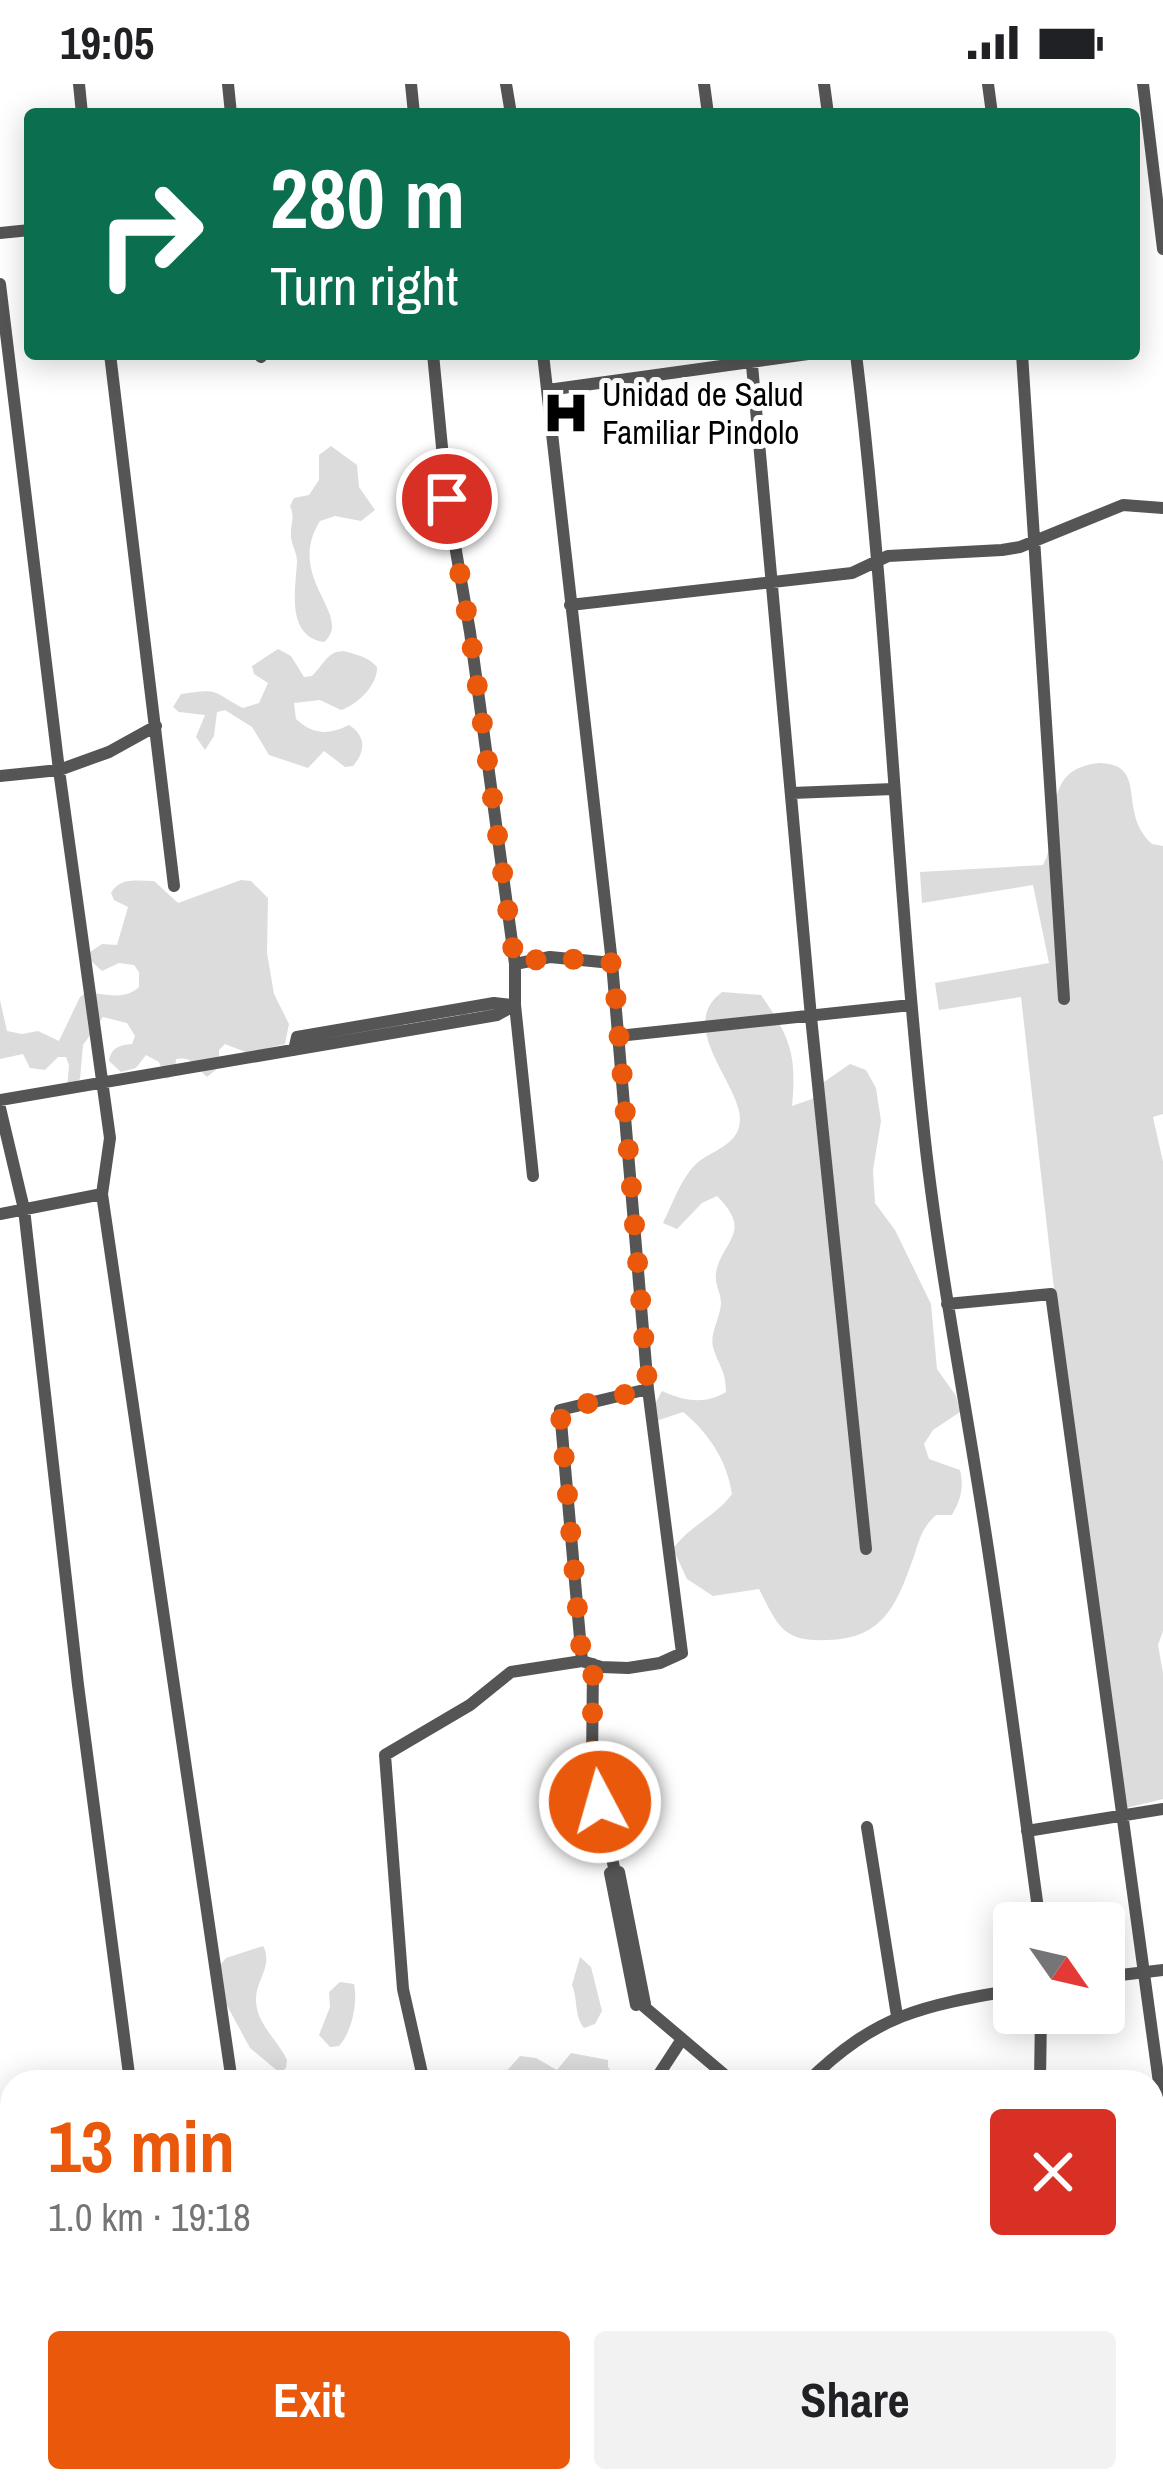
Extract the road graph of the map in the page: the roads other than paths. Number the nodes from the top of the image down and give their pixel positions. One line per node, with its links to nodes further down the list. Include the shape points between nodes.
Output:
1 (1143, 84): 2 (street)
2 (1163, 249)
3 (0, 284): 18 (street)
4 (111, 360): 17 (street)
5 (434, 360): 24 (street)
6 (544, 360): 11 (street)
7 (739, 360): 11 (street)
8 (752, 360): 15 (street)
9 (857, 360): 14 (street)
10 (1022, 360): 13 (street)
11 (548, 390): 16 (street)
12 (1163, 508): 13 (street, via 1123,505)
13 (1036, 540): 14 (street); 25 (street)
14 (878, 562): 15 (street, via 852,573); 20 (street)
15 (773, 581): 16 (street); 21 (street)
16 (570, 604): 23 (street)
17 (156, 726): 18 (street); 22 (street)
18 (58, 770): 19 (street); 30 (street)
19 (0, 776)
20 (893, 788): 21 (street); 27 (street)
21 (791, 793): 28 (street)
22 (174, 886)
23 (613, 963): 24 (street, via 550,957); 29 (street)
24 (515, 964): 26 (street)
25 (1064, 999)
26 (514, 1005): 30 (street, via 497,1015 296,1044); 32 (street)
27 (911, 1005): 28 (street); 36 (street)
28 (812, 1017): 29 (street); 38 (street)
29 (618, 1036): 37 (street)
30 (102, 1084): 31 (street); 33 (street, via 110,1138)
31 (0, 1104): 34 (street)
32 (532, 1176)
33 (102, 1194): 34 (street); 53 (street)
34 (24, 1209): 35 (street); 52 (street)
35 (0, 1214)
36 (946, 1304): 41 (street, via 1051,1294); 43 (street)
37 (648, 1389): 39 (street, via 560,1410); 39 (street, via 682,1653 628,1668)
38 (866, 1549)
39 (587, 1662): 51 (street, via 592,1766 640,2004); 54 (street, via 502,1676 470,1705 385,1754 403,1989)
40 (1163, 1809): 41 (street)
41 (1121, 1816): 43 (street); 46 (street)
42 (867, 1827): 49 (street)
43 (1027, 1831): 44 (street)
44 (1037, 1902)
45 (1163, 1970): 46 (street)
46 (1143, 1972): 47 (street); 59 (street)
47 (1125, 1974)
48 (993, 1995): 49 (street)
49 (897, 2016): 57 (street)
50 (1041, 2034): 58 (street)
51 (682, 2039): 55 (street); 56 (street)
52 (128, 2070)
53 (230, 2070)
54 (421, 2070)
55 (662, 2070)
56 (719, 2070)
57 (821, 2070)
58 (1040, 2070)
59 (1157, 2070)

